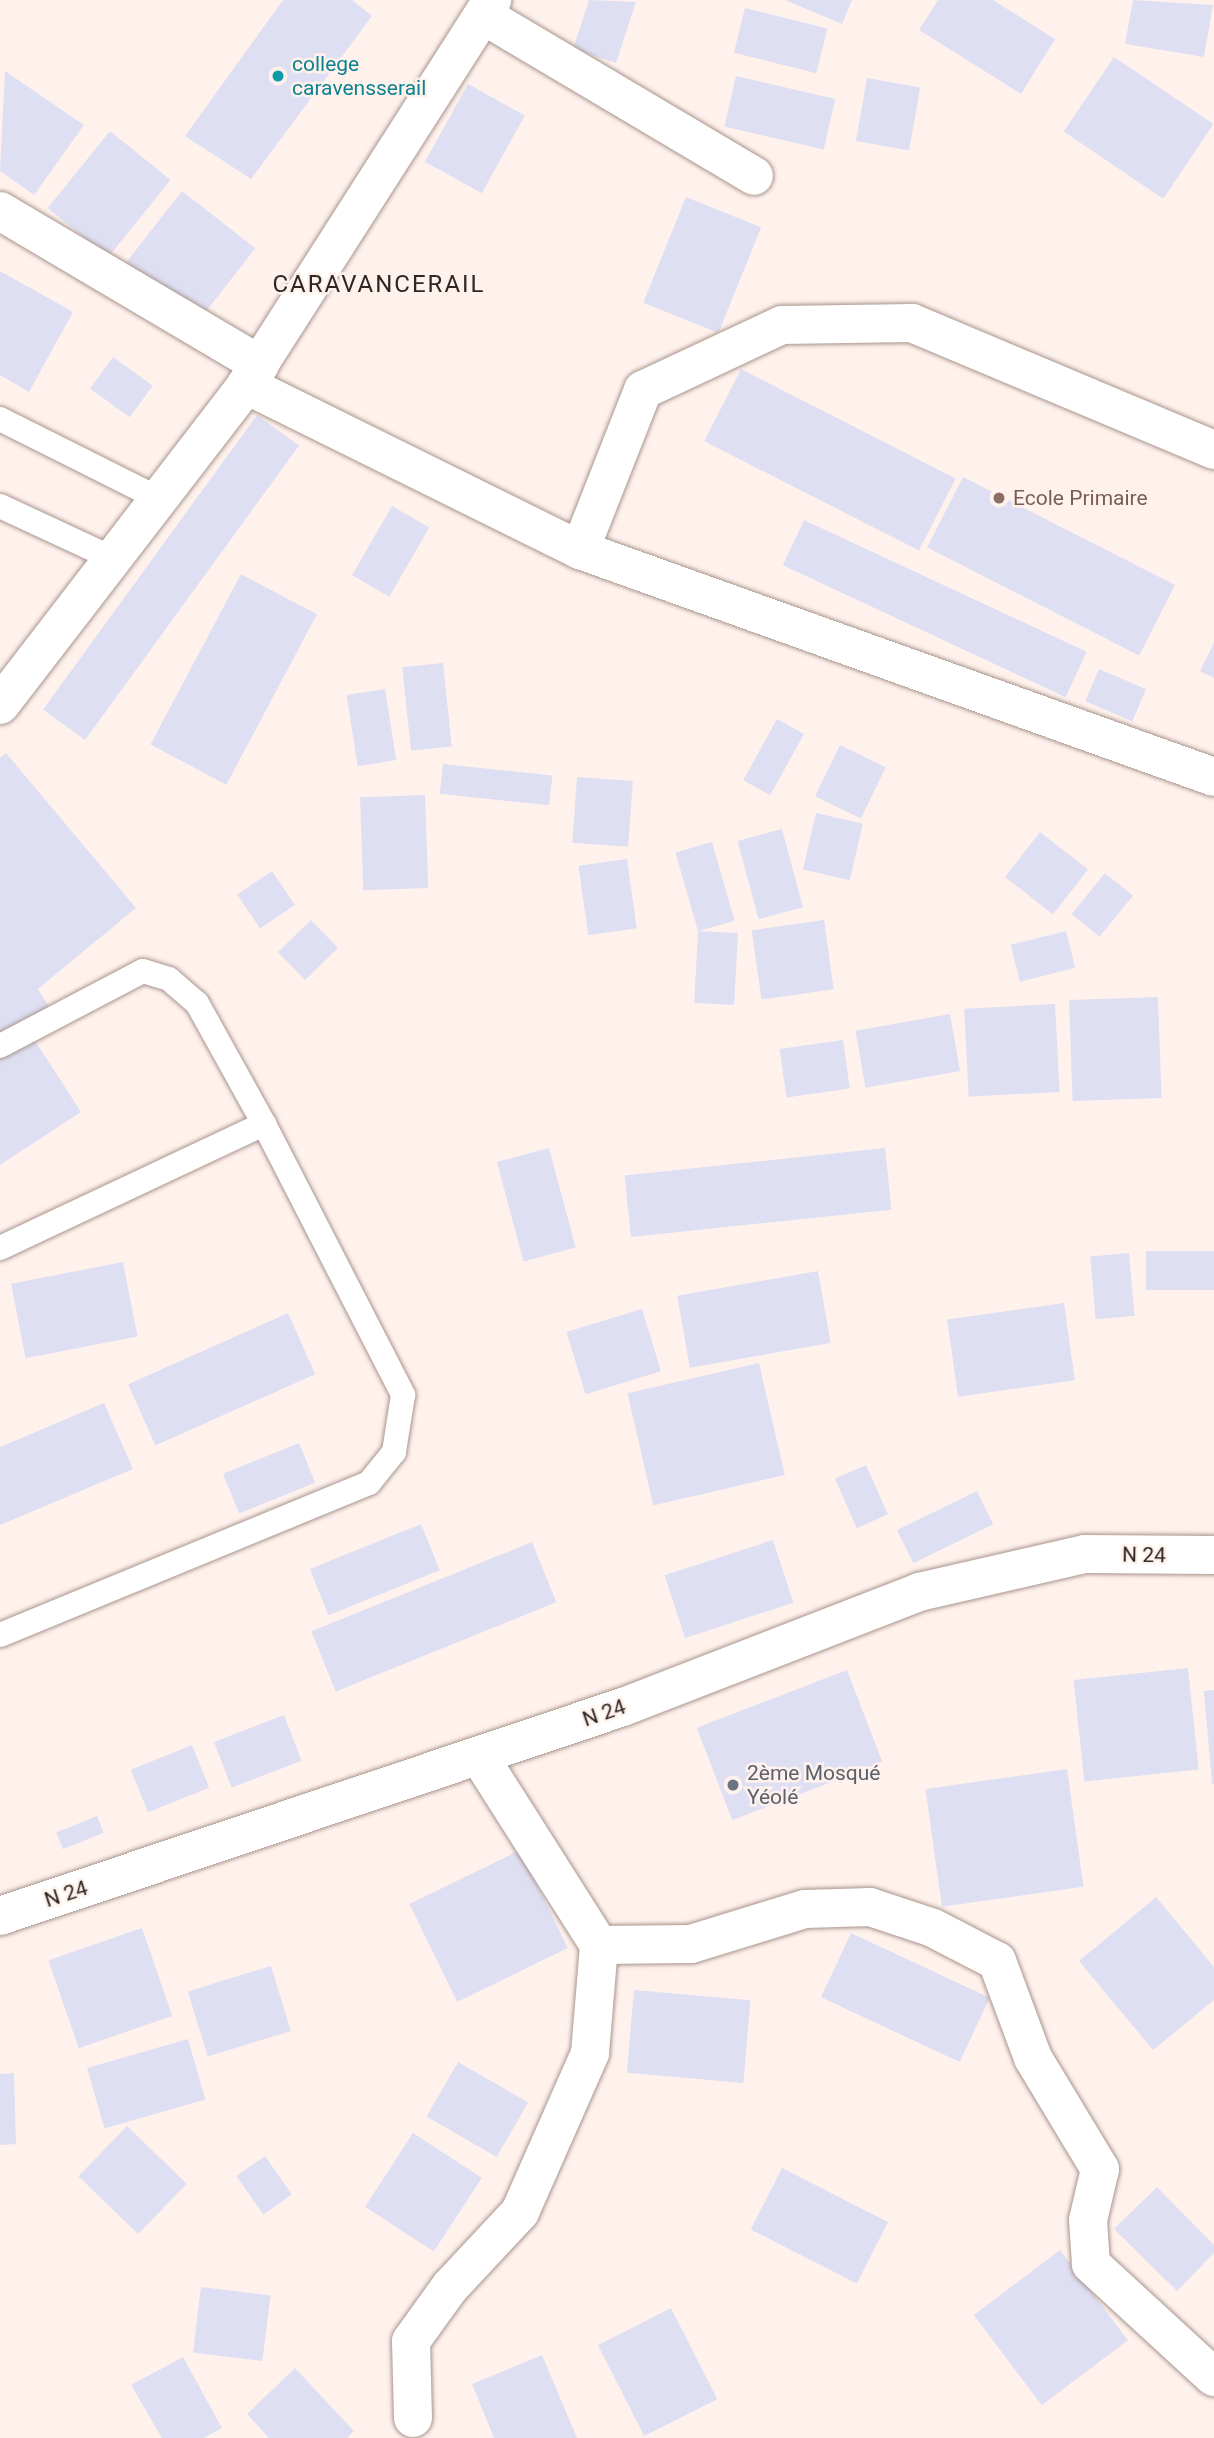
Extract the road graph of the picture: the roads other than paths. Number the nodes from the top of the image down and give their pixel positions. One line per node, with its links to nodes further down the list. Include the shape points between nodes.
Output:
1 (488, 8): 2 (street); 4 (street)
2 (754, 176)
3 (0, 211): 4 (street)
4 (253, 375): 7 (street); 9 (street)
5 (0, 419): 7 (lane)
6 (1214, 450): 9 (street, via 912,323 782,325 643,390)
7 (160, 499): 10 (street)
8 (0, 506): 10 (lane)
9 (580, 550): 12 (street)
10 (114, 559): 11 (street)
11 (0, 705)
12 (1214, 777)
13 (0, 1046): 14 (lane, via 143,971 169,979 197,1003)
14 (264, 1124): 15 (lane); 17 (lane, via 403,1395 394,1452 369,1483)
15 (0, 1248)
16 (1214, 1555): 18 (street, N 24, via 1085,1554 919,1592)
17 (0, 1635)
18 (479, 1756): 19 (street, N 24); 20 (street)
19 (0, 1916)
20 (599, 1945): 21 (street, via 691,1944 805,1909 870,1907 933,1928 997,1961 1033,2058 1100,2169 1088,2220 1091,2264); 22 (street, via 590,2053 520,2212 450,2287 411,2341)
21 (1214, 2377)
22 (413, 2418)

